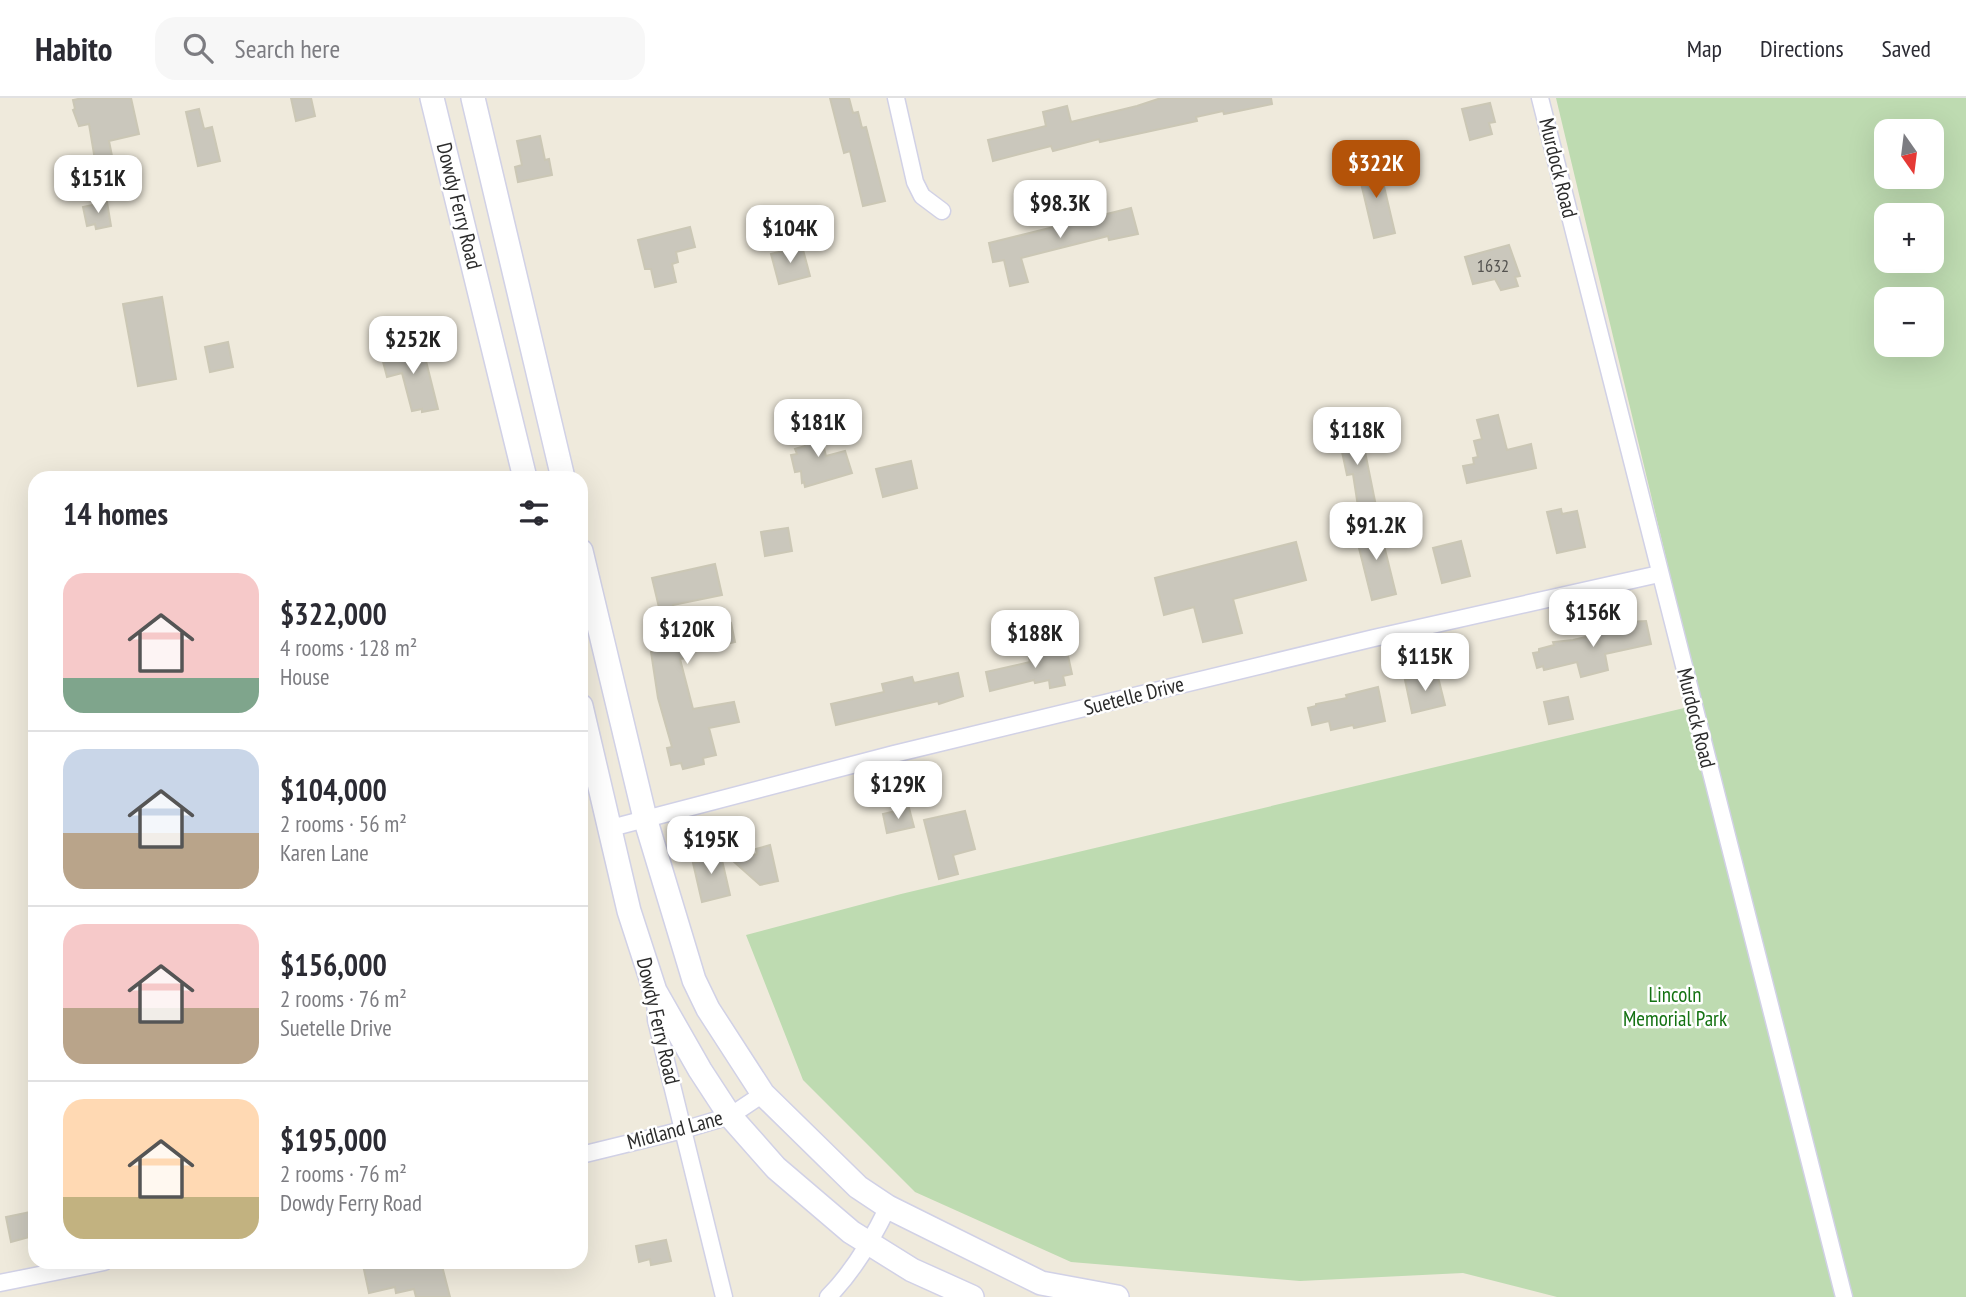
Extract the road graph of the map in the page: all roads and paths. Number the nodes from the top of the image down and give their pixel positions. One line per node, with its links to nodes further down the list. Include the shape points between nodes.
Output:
1 (432, 98): 7 (main road, Dowdy Ferry Road)
2 (473, 98): 6 (main road, Dowdy Ferry Road)
3 (896, 98): 5 (street, via 915,182 922,197)
4 (1540, 98): 10 (street, Murdock Road)
5 (942, 211)
6 (526, 320): 7 (main road); 9 (main road, Dowdy Ferry Road)
7 (488, 328): 8 (main road, Dowdy Ferry Road)
8 (523, 471)
9 (562, 471)
10 (1659, 574): 13 (street, Suetelle Drive, via 1361,641); 28 (street, Murdock Road)
11 (588, 580): 13 (main road, Dowdy Ferry Road)
12 (588, 734): 14 (main road, Dowdy Ferry Road)
13 (645, 818): 14 (street, Suetelle Drive); 16 (main road, Dowdy Ferry Road, via 694,980)
14 (611, 828): 15 (main road, Dowdy Ferry Road, via 629,911)
15 (655, 991): 17 (main road); 18 (street, Dowdy Ferry Road, via 656,1020)
16 (763, 1094): 17 (street, Midland Lane); 20 (main road, Dowdy Ferry Road, via 858,1187)
17 (730, 1116): 18 (street, Midland Lane); 21 (main road, via 795,1186)
18 (683, 1130): 19 (street, Midland Lane); 24 (street, Dowdy Ferry Road)
19 (588, 1153)
20 (888, 1207): 21 (street); 27 (main road, Dowdy Ferry Road, via 1041,1283)
21 (870, 1244): 25 (street); 26 (main road, via 912,1270)
22 (69, 1269): 23 (street)
23 (0, 1283)
24 (724, 1297)
25 (828, 1297)
26 (972, 1297)
27 (1116, 1297)
28 (1844, 1297)

